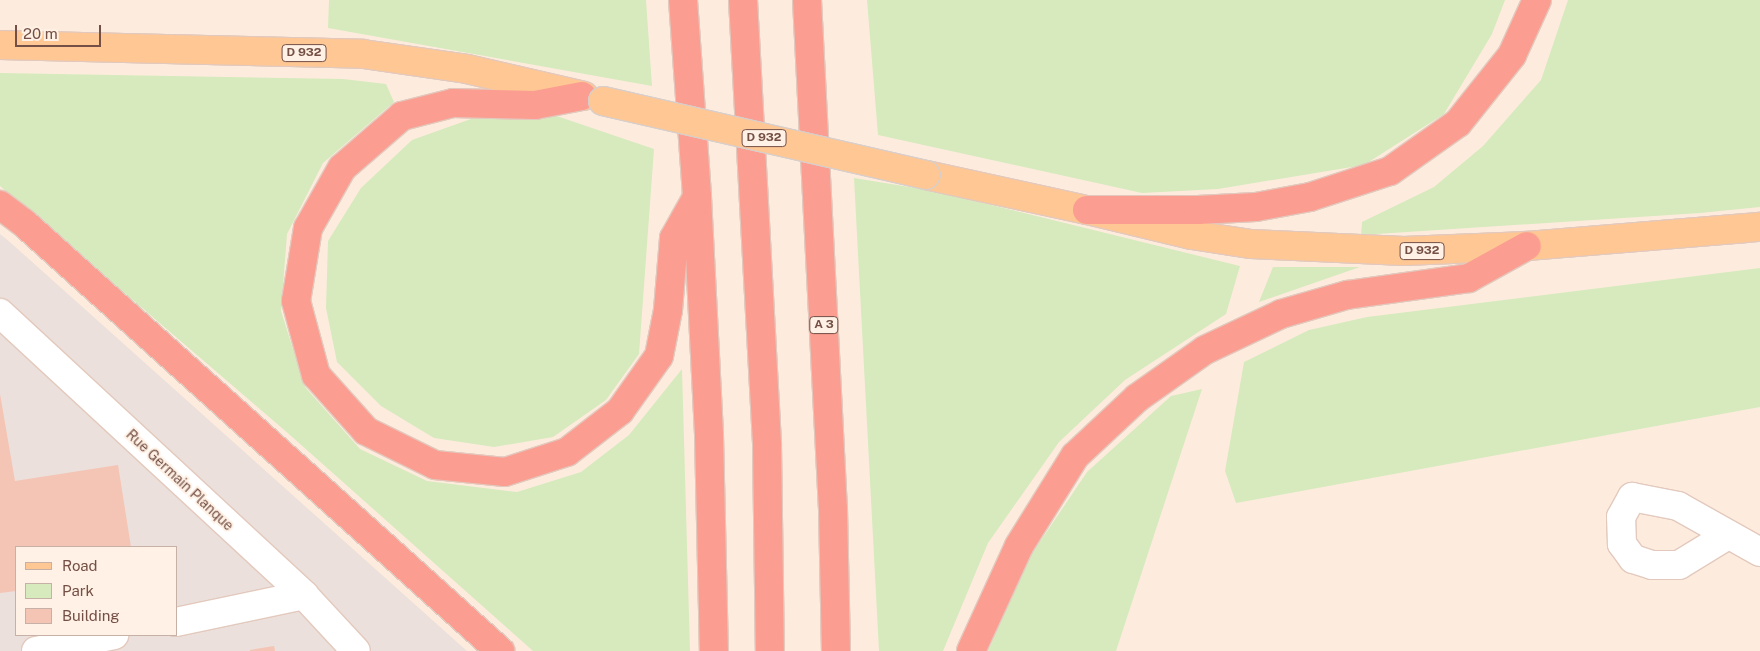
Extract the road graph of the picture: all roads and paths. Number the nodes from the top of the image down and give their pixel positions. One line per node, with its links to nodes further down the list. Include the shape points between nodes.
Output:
1 (683, 0): 7 (highway)
2 (743, 0): 22 (highway, via 768,445)
3 (807, 0): 23 (highway, A 3, via 833,509)
4 (1537, 0): 9 (highway, via 1512,55 1458,123 1390,171 1310,196 1256,207)
5 (0, 45): 6 (main road, D 932, via 364,54 467,69)
6 (592, 98): 7 (highway, via 535,105 454,103 402,116 342,168 308,228 296,301 316,374 366,431 435,465 505,472 567,452 620,410 659,356 668,310 674,238); 9 (main road, D 932, bridge)
7 (697, 197): 21 (highway, via 709,435)
8 (0, 205): 20 (highway)
9 (1087, 210): 11 (main road, D 932, via 1192,236 1251,244 1404,251)
10 (1760, 227): 11 (main road, D 932)
11 (1527, 246): 24 (highway, via 1469,278 1347,295 1281,314 1206,350 1137,398 1075,456 1018,546)
12 (0, 313): 15 (lane, Rue Germain Planque)
13 (1728, 535): 14 (lane)
14 (1760, 552)
15 (304, 595): 16 (lane); 19 (lane, Rue Germain Planque)
16 (178, 622)
17 (109, 636): 18 (lane)
18 (36, 651)
19 (356, 651)
20 (500, 651)
21 (714, 651)
22 (770, 651)
23 (836, 651)
24 (971, 651)

